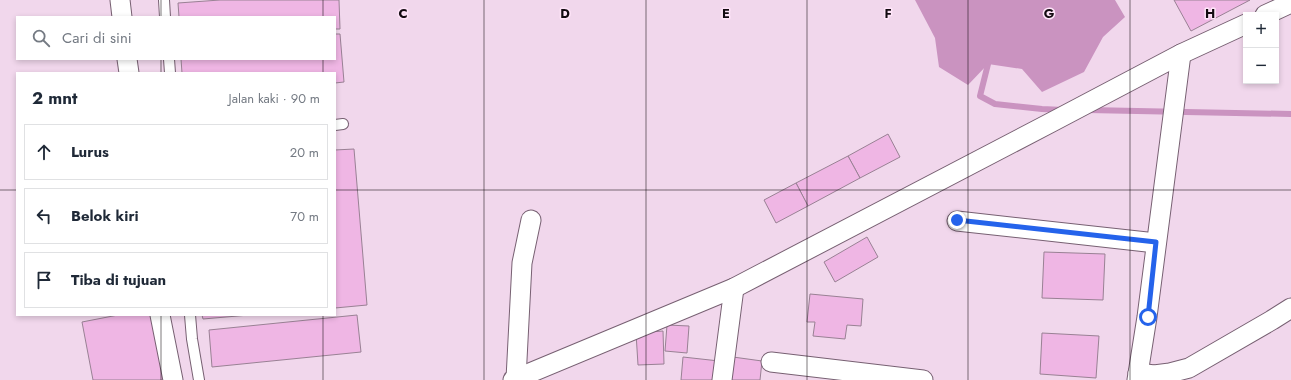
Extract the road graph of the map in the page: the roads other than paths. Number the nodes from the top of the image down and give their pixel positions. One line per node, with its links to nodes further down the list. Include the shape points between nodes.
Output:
1 (120, 0): 5 (street)
2 (164, 0): 6 (lane)
3 (1291, 3): 4 (street)
4 (1272, 12)
5 (122, 16)
6 (165, 16)
7 (1243, 25): 8 (street)
8 (1181, 54): 15 (street); 16 (street)
9 (127, 60): 11 (street)
10 (169, 60): 12 (lane)
11 (129, 72)
12 (170, 72)
13 (531, 220): 22 (street, via 522,263)
14 (957, 220): 15 (street)
15 (1156, 242): 21 (street)
16 (734, 288): 22 (street); 25 (street)
17 (1291, 308): 21 (street, via 1189,368)
18 (160, 316): 23 (street)
19 (190, 316): 24 (lane)
20 (771, 362): 26 (street)
21 (1138, 377)
22 (515, 379)
23 (173, 380)
24 (199, 380)
25 (722, 380)
26 (922, 380)

